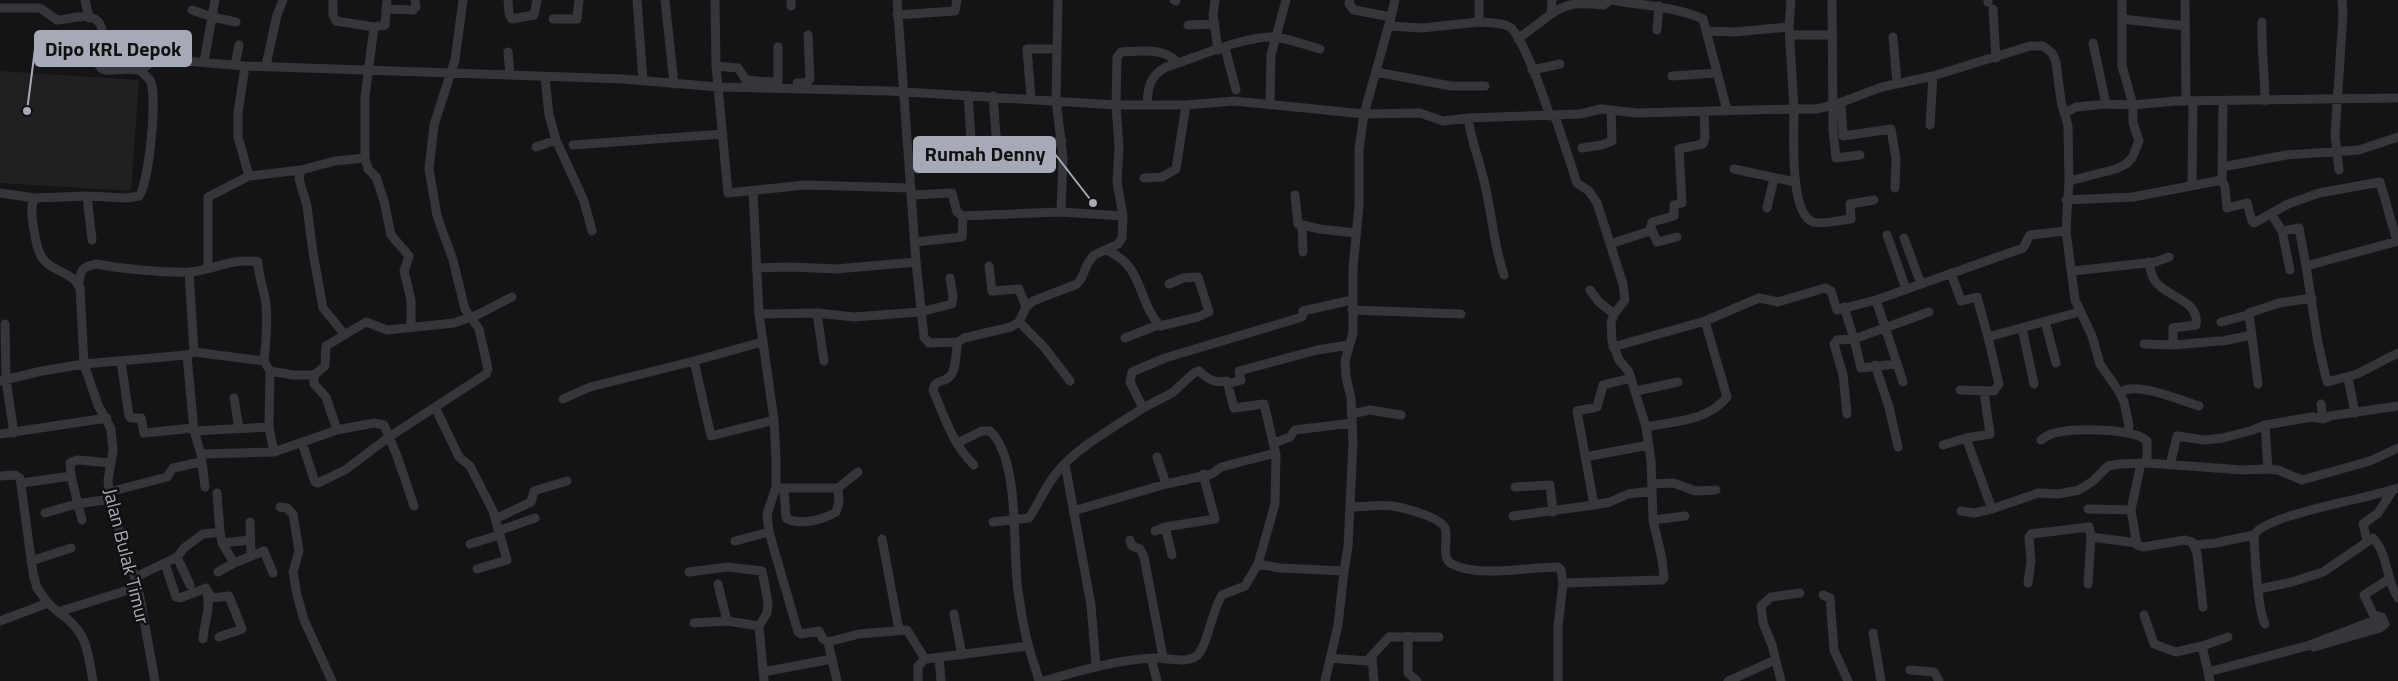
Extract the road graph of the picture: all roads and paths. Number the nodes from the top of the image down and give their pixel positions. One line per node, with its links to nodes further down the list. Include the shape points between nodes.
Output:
1 (85, 0): 37 (street)
2 (215, 0): 36 (street)
3 (284, 0): 4 (street); 68 (street, via 276,15)
4 (290, 0)
5 (333, 0): 47 (street, via 336,21)
6 (415, 0): 29 (street, via 413,10)
7 (463, 0): 75 (street, via 458,45)
8 (508, 0): 9 (street, via 512,19 534,16)
9 (537, 0)
10 (579, 0): 38 (street, via 577,19)
11 (637, 0): 80 (street)
12 (665, 0): 83 (street)
13 (715, 0): 69 (street)
14 (897, 0): 35 (street)
15 (957, 0): 35 (street, via 955,11)
16 (1058, 0): 59 (street)
17 (1215, 0): 44 (street)
18 (1286, 0): 54 (street)
19 (1350, 0): 41 (street, via 1354,10)
20 (1395, 0): 41 (street)
21 (1479, 0): 42 (street)
22 (1552, 0): 34 (street)
23 (1611, 0): 31 (street, via 1643,6); 34 (street, via 1604,5 1574,3)
24 (1791, 0): 50 (street)
25 (1832, 0): 53 (street)
26 (2122, 0): 39 (street)
27 (2186, 0): 46 (street)
28 (2342, 0): 92 (street)
29 (387, 4): 47 (street, via 386,25)
30 (1990, 4): 63 (street)
31 (1664, 5): 48 (street); 49 (street, via 1702,18)
32 (0, 8): 37 (street, via 40,8 57,20)
33 (192, 10): 36 (street)
34 (1552, 14): 51 (street)
35 (897, 15): 87 (street)
36 (212, 17): 40 (street); 64 (street)
37 (89, 18): 72 (street, via 96,19 102,29 100,67 104,70 124,68)
38 (553, 19)
39 (2122, 19): 46 (street); 101 (street)
40 (236, 22)
41 (1390, 22): 42 (street, via 1422,28); 73 (street)
42 (1479, 22): 51 (street, via 1504,25)
43 (2262, 22): 96 (street)
44 (1215, 24): 45 (street); 60 (street)
45 (1188, 26)
46 (2185, 26): 94 (street)
47 (374, 27): 70 (street)
48 (1657, 30)
49 (1706, 31): 50 (street); 74 (street)
50 (1790, 31): 53 (street); 104 (street)
51 (1514, 33): 71 (street)
52 (808, 35): 81 (street, via 809,82)
53 (1834, 35): 97 (street)
54 (1274, 37): 60 (street, via 1252,39); 61 (street); 103 (street)
55 (1893, 37): 82 (street)
56 (2093, 43): 100 (street)
57 (239, 45): 67 (street)
58 (778, 47): 81 (street)
59 (1056, 49): 90 (street, via 1028,49); 93 (street)
60 (1222, 49): 65 (street); 86 (street)
61 (1320, 49)
62 (508, 52): 76 (street)
63 (1996, 58): 78 (street); 108 (street, via 2030,46 2046,48 2056,62 2060,101)
64 (204, 62): 67 (street); 72 (street, via 152,61)
65 (1178, 64): 98 (street, via 1157,72 1150,80); 102 (street, via 1168,55 1150,51 1120,52 1117,57)
66 (1560, 64): 71 (street)
67 (240, 65): 68 (street); 130 (street, via 238,137)
68 (266, 66): 70 (street)
69 (716, 66): 81 (street, via 738,68 746,80); 85 (street)
70 (368, 70): 75 (street); 124 (street, via 364,104)
71 (1532, 70): 110 (street)
72 (140, 71): 142 (street, via 150,80 153,98 150,148 141,194 137,198)
73 (1376, 72): 84 (street, via 1450,86); 109 (street)
74 (1717, 73): 77 (street); 105 (street)
75 (450, 74): 76 (street); 199 (street, via 434,125 429,169 437,216)
76 (510, 76): 79 (street)
77 (1672, 76)
78 (1933, 76): 82 (street); 112 (street)
79 (545, 78): 80 (street); 115 (street, via 549,115)
80 (643, 81): 83 (street)
81 (778, 83)
82 (1897, 83): 97 (street)
83 (674, 84): 85 (street)
84 (1485, 86)
85 (719, 87): 87 (street); 113 (street)
86 (1236, 90)
87 (903, 92): 88 (street); 126 (street)
88 (968, 95): 89 (street); 121 (street)
89 (993, 96): 90 (street); 116 (street, via 997,148)
90 (1032, 98): 93 (street)
91 (2398, 98): 92 (street)
92 (2337, 99): 96 (street); 120 (street)
93 (1056, 100): 102 (street); 116 (street)
94 (2190, 101): 95 (street); 101 (street); 136 (street)
95 (2223, 101): 96 (street); 125 (street)
96 (2265, 101)
97 (1837, 103): 104 (street, via 1816,109); 123 (street, via 1836,160); 137 (street, via 1843,136 1891,128 1896,159)
98 (1147, 104): 99 (street); 102 (street)
99 (1186, 104): 103 (street, via 1234,101); 131 (street, via 1176,169 1162,177)
100 (2106, 104): 101 (street); 108 (street, via 2076,107)
101 (2125, 104): 134 (street, via 2139,141 2130,161 2116,169)
102 (1116, 105): 150 (street, via 1117,182)
103 (1270, 105): 109 (street)
104 (1794, 109): 105 (street); 135 (street)
105 (1726, 110): 107 (street)
106 (1611, 111): 107 (street); 110 (street, via 1601,109); 119 (street, via 1612,141)
107 (1704, 111): 152 (street, via 1703,144 1679,149 1682,203 1674,205 1674,216 1651,223)
108 (2065, 113): 134 (street)
109 (1364, 114): 111 (street, via 1420,113 1443,121); 156 (street)
110 (1552, 116): 111 (street); 163 (street, via 1577,183 1589,191 1597,203)
111 (1468, 118): 177 (street, via 1484,182 1495,247)
112 (1930, 125)
113 (723, 134): 117 (street); 138 (street, via 726,190 731,194)
114 (2398, 137): 120 (street, via 2359,150)
115 (556, 140): 118 (street); 153 (street, via 584,201)
116 (1062, 141): 147 (street)
117 (573, 145)
118 (536, 147)
119 (1582, 148)
120 (2336, 150): 125 (street); 129 (street)
121 (972, 151): 122 (street); 126 (street, via 973,167)
122 (945, 154)
123 (1860, 155)
124 (365, 158): 127 (street, via 335,160); 206 (street, via 382,193 391,235 409,256 404,271 411,300)
125 (2222, 167): 133 (street)
126 (910, 169): 139 (street)
127 (301, 170): 130 (street); 209 (street, via 299,179 307,206 323,308)
128 (1734, 170): 132 (street)
129 (2339, 170)
130 (249, 176): 171 (street, via 208,197)
131 (1144, 178)
132 (1774, 178): 135 (street); 146 (street)
133 (2222, 180): 136 (street); 148 (street, via 2227,208 2247,203 2254,223)
134 (2069, 181): 145 (street)
135 (1795, 182): 144 (street, via 1802,211 1815,224 1851,219 1850,204)
136 (2192, 184): 145 (street, via 2133,197)
137 (1895, 188)
138 (753, 191): 139 (street, via 805,184); 172 (street)
139 (912, 192): 149 (street, via 952,193 957,212); 162 (street)
140 (0, 193): 143 (street)
141 (1296, 194): 151 (street, via 1296,221)
142 (87, 196): 143 (street); 160 (street)
143 (35, 198): 179 (street, via 32,211 41,257)
144 (1874, 200)
145 (2066, 200): 154 (street)
146 (1767, 208)
147 (1060, 212): 149 (street); 150 (street)
148 (2272, 215): 155 (street); 161 (street, via 2288,204 2319,193 2380,182)
149 (963, 216): 162 (street, via 962,238)
150 (1123, 216): 164 (street, via 1122,238)
151 (1302, 226): 156 (street); 165 (street)
152 (1652, 230): 158 (street, via 1658,242); 163 (street)
153 (592, 231)
154 (2066, 231): 174 (street); 176 (street, via 2030,234 2023,248)
155 (2282, 231): 170 (street, via 2298,228); 173 (street)
156 (1355, 233): 186 (street)
157 (1887, 235): 182 (street)
158 (1677, 237)
159 (1904, 238): 181 (street)
160 (92, 240)
161 (2398, 241): 170 (street)
162 (915, 242): 167 (street)
163 (1610, 244): 197 (street, via 1626,298)
164 (1106, 250): 188 (street, via 1088,263 1077,284 1033,301); 205 (street, via 1129,264)
165 (1303, 252)
166 (2169, 257): 168 (street)
167 (916, 262): 172 (street, via 836,269); 191 (street)
168 (2149, 262): 174 (street); 219 (street, via 2156,282 2195,313 2196,325 2173,328)
169 (989, 266): 188 (street, via 992,291 1019,289)
170 (2306, 266): 185 (street)
171 (208, 268): 175 (street); 224 (street, via 227,263 258,262 266,304)
172 (756, 268): 195 (street)
173 (2290, 270)
174 (2073, 271): 193 (street)
175 (189, 272): 179 (street, via 97,264 84,267); 221 (street)
176 (1950, 273): 181 (street); 212 (street, via 1962,304 1977,297)
177 (1504, 274)
178 (950, 278): 191 (street, via 952,304)
179 (79, 284): 228 (street, Jalan Bulak Timur)
180 (1169, 284): 205 (street, via 1198,276 1209,312)
181 (1921, 284): 182 (street)
182 (1906, 289): 187 (street)
183 (1590, 290): 197 (street)
184 (512, 297): 199 (street)
185 (2312, 298): 198 (street, via 2279,303); 234 (street, via 2327,382)
186 (1352, 300): 190 (street); 252 (street, via 1303,311 1302,317 1166,358 1132,372 1130,382)
187 (1876, 300): 189 (street); 208 (street)
188 (1026, 307): 201 (street)
189 (1844, 307): 200 (street, via 1836,309 1831,291 1825,288 1778,302 1759,298); 214 (street)
190 (1352, 310): 196 (street); 218 (street)
191 (920, 312): 194 (street, via 854,317); 216 (street, via 927,342)
192 (1929, 312): 208 (street)
193 (2079, 312): 202 (street); 245 (street, via 2092,336 2100,364)
194 (817, 313): 195 (street); 226 (street)
195 (759, 314): 215 (street)
196 (1461, 314)
197 (1614, 314): 220 (street, via 1611,323)
198 (2248, 315): 203 (street); 210 (street)
199 (470, 318): 206 (street); 249 (street, via 477,324 488,369 486,374)
200 (1705, 321): 220 (street); 262 (street, via 1727,397 1717,408 1700,417)
201 (1019, 322): 216 (street); 236 (street, via 1044,347)
202 (2045, 322): 207 (street); 227 (street)
203 (2221, 322)
204 (5, 324): 211 (street)
205 (1158, 325): 213 (street)
206 (411, 328): 209 (street, via 387,330 366,322)
207 (2022, 328): 212 (street); 240 (street)
208 (1884, 329): 214 (street); 229 (street)
209 (345, 335): 232 (street, via 326,346 325,366)
210 (2252, 335): 219 (street); 241 (street)
211 (3, 337): 235 (street)
212 (1988, 337): 244 (street, via 1999,384 1994,392)
213 (1125, 338)
214 (1854, 339): 230 (street, via 1859,366); 254 (street, via 1838,340 1834,344 1843,375)
215 (762, 342): 225 (street); 259 (street)
216 (958, 342): 273 (street, via 953,373 936,382 933,390)
217 (2144, 344): 219 (street)
218 (1349, 345): 239 (street, via 1239,371 1241,380); 257 (street, via 1345,361)
219 (2173, 345)
220 (1613, 347): 233 (street)
221 (191, 353): 223 (street); 224 (street); 263 (street)
222 (2398, 353): 234 (street)
223 (121, 361): 228 (street); 263 (street, via 130,416 141,418 144,433)
224 (264, 361): 231 (street)
225 (694, 361): 247 (street, via 590,387); 259 (street, via 711,436)
226 (824, 361)
227 (2056, 363)
228 (84, 364): 235 (street); 256 (street, Jalan Bulak Timur, via 98,405)
229 (1896, 364): 230 (street); 238 (street)
230 (1875, 365): 277 (street)
231 (270, 371): 232 (street); 261 (street)
232 (314, 376): 265 (street, via 314,384 326,397)
233 (1631, 378): 243 (street); 282 (street, via 1603,386 1597,407 1578,410)
234 (2348, 378): 253 (street)
235 (3, 381): 266 (street)
236 (1070, 381)
237 (1678, 382): 243 (street)
238 (1903, 382)
239 (1228, 384): 252 (street, via 1227,381 1220,383 1209,379 1199,371 1172,393); 274 (street, via 1234,408 1264,404)
240 (2034, 384)
241 (2258, 384)
242 (1960, 390): 244 (street)
243 (1636, 391): 262 (street)
244 (1984, 392): 270 (street, via 1990,434)
245 (2120, 392): 250 (street, via 2128,388 2147,390); 267 (street, via 2128,412)
246 (234, 398): 264 (street)
247 (563, 399)
248 (2321, 404): 258 (street)
249 (435, 406): 269 (street); 321 (street, via 459,457 470,466)
250 (2200, 406)
251 (2398, 406): 253 (street)
252 (1143, 408): 286 (street)
253 (2354, 413): 258 (street)
254 (1847, 414)
255 (1401, 415): 257 (street, via 1370,410)
256 (107, 418): 266 (street); 284 (street, Jalan Bulak Timur, via 112,440)
257 (1352, 418): 274 (street, via 1295,430 1290,438); 310 (street)
258 (2323, 419): 260 (street, via 2312,417)
259 (774, 420): 299 (street)
260 (2265, 425): 288 (street, via 2224,438 2204,440 2177,436); 289 (street)
261 (269, 427): 264 (street); 279 (street)
262 (1646, 427): 275 (street)
263 (194, 430): 264 (street); 283 (street)
264 (239, 430)
265 (337, 430): 269 (street, via 379,423 384,425); 272 (street)
266 (14, 433): 268 (street)
267 (2128, 433): 271 (street, via 2078,431 2055,433); 285 (street, via 2148,441)
268 (0, 434)
269 (389, 437): 272 (street, via 346,470 318,482 315,482); 308 (street)
270 (1966, 438): 276 (street); 311 (street)
271 (2040, 440)
272 (302, 443): 279 (street)
273 (957, 443): 287 (street); 324 (street, via 982,431 990,431 994,435 1007,468)
274 (1274, 443): 280 (street)
275 (1649, 445): 282 (street); 301 (street)
276 (1943, 445)
277 (1898, 447)
278 (2398, 448): 289 (street, via 2370,461 2302,480)
279 (274, 452): 283 (street)
280 (1275, 453): 291 (street, via 1221,467 1212,474); 350 (street, via 1276,504)
281 (1157, 457): 296 (street)
282 (1585, 457): 307 (street)
283 (201, 458): 297 (street); 305 (street, via 174,468 167,477)
284 (111, 463): 293 (street, via 72,461 69,467); 305 (street, Jalan Bulak Timur)
285 (2144, 463): 288 (street); 311 (street, via 2108,466 2078,490 2038,493); 313 (street)
286 (1065, 464): 314 (street); 324 (street, via 1029,518)
287 (974, 465)
288 (2170, 465): 289 (street)
289 (2268, 469)
290 (858, 472): 300 (street)
291 (1203, 474): 296 (street); 327 (street, via 1215,520)
292 (0, 476): 295 (street, via 15,475)
293 (71, 476): 295 (street); 306 (street)
294 (567, 481): 321 (street, via 534,492 531,502)
295 (22, 483): 347 (street)
296 (1166, 484): 314 (street)
297 (205, 487)
298 (1515, 487): 316 (street, via 1550,485)
299 (780, 488): 300 (street); 300 (street, via 786,518 799,522 814,521 836,512); 330 (street, via 767,514)
300 (838, 488)
301 (1652, 488): 303 (street, via 1674,483 1695,491); 307 (street); 323 (street)
302 (2396, 489): 332 (street, via 2320,508 2261,528); 337 (street, via 2378,513 2363,524)
303 (1716, 490)
304 (217, 493): 329 (street)
305 (110, 495): 306 (street); 358 (street, Jalan Bulak Timur)
306 (76, 504): 317 (street); 322 (street)
307 (1594, 505): 316 (street)
308 (414, 506)
309 (280, 507): 406 (street, via 293,514 299,551 293,572 297,594 304,620)
310 (1351, 507): 354 (street); 360 (street, via 1392,506 1442,523 1446,530 1447,558 1451,564 1494,571 1558,568)
311 (1992, 509): 315 (street, via 1974,513)
312 (2088, 509): 313 (street)
313 (2131, 510): 340 (street)
314 (1073, 511): 400 (street, via 1091,605)
315 (1961, 511)
316 (1553, 512): 318 (street)
317 (45, 513)
318 (1513, 516)
319 (1685, 516): 323 (street)
320 (535, 518): 331 (street)
321 (495, 519): 331 (street)
322 (82, 520)
323 (1653, 520): 360 (street, via 1664,574 1662,580)
324 (1016, 521): 326 (street); 389 (street, via 1018,589)
325 (250, 522): 335 (street)
326 (993, 522)
327 (1165, 527): 328 (street); 345 (street)
328 (1155, 530)
329 (220, 532): 339 (street); 346 (street, via 194,539)
330 (769, 532): 338 (street); 351 (street)
331 (499, 533): 341 (street); 352 (street, via 507,560)
332 (2254, 535): 342 (street); 367 (street)
333 (2091, 537): 340 (street); 361 (street, via 2089,527 2031,534 2028,537 2031,561); 363 (street)
334 (882, 539): 381 (street)
335 (250, 540): 339 (street); 344 (street)
336 (1130, 540): 395 (street, via 1144,557)
337 (2367, 540): 359 (street, via 2374,538); 367 (street, via 2355,552 2323,572)
338 (735, 541)
339 (222, 543): 348 (street)
340 (2136, 543): 342 (street, via 2143,547 2185,540)
341 (470, 544)
342 (2194, 545): 372 (street)
343 (71, 548): 347 (street)
344 (251, 556): 348 (street); 357 (street, via 265,551)
345 (1172, 556)
346 (177, 557): 349 (street); 364 (street)
347 (31, 561): 371 (street, via 37,588)
348 (234, 563): 355 (street)
349 (165, 564): 358 (street); 366 (street, via 176,597)
350 (1258, 564): 354 (street); 395 (street, via 1245,586 1222,595 1200,653 1181,660)
351 (780, 565): 353 (street); 388 (street, via 798,632 819,631)
352 (477, 569)
353 (762, 571): 356 (street, via 727,567); 380 (street, via 768,608)
354 (1344, 571): 396 (street, via 1338,625)
355 (218, 572)
356 (689, 572)
357 (273, 573)
358 (136, 577): 365 (street, Jalan Bulak Timur)
359 (2389, 579): 370 (street); 403 (street, via 2364,595 2375,622)
360 (1563, 583): 416 (street, via 1558,627)
361 (2028, 583)
362 (718, 584): 377 (street)
363 (2088, 584)
364 (190, 586)
365 (138, 587): 373 (street); 405 (street, Jalan Bulak Timur)
366 (206, 588): 385 (street, via 212,598 229,596 246,628); 387 (street, via 209,603)
367 (2259, 589): 379 (street)
368 (1800, 593): 399 (street, via 1771,597 1761,606)
369 (1823, 595): 419 (street, via 1830,598 1834,650)
370 (2398, 598)
371 (48, 603): 373 (street); 376 (street)
372 (2203, 607)
373 (58, 612): 404 (street, via 76,626 82,636)
374 (954, 614): 391 (street)
375 (2144, 615): 390 (street, via 2154,644 2176,652)
376 (0, 621)
377 (727, 621): 378 (street); 380 (street)
378 (694, 623)
379 (2265, 624)
380 (759, 626): 402 (street)
381 (899, 630): 388 (street, via 859,634); 398 (street, via 910,632)
382 (1873, 632): 420 (street)
383 (1408, 636): 386 (street); 397 (street, via 1389,637); 415 (street, via 1408,673)
384 (2228, 636): 390 (street)
385 (218, 637)
386 (1439, 637)
387 (203, 639)
388 (828, 642): 392 (street)
389 (1028, 646): 391 (street); 410 (street)
390 (2202, 646): 403 (street)
391 (962, 655): 393 (street)
392 (832, 658): 402 (street); 407 (street)
393 (939, 658): 398 (street); 409 (street)
394 (1151, 658): 395 (street); 400 (street); 412 (street)
395 (1163, 658)
396 (1330, 658): 397 (street, via 1364,661); 413 (street)
397 (1372, 658): 414 (street)
398 (926, 659): 408 (street, via 918,666)
399 (1775, 660): 417 (street); 418 (street)
400 (1096, 666): 411 (street)
401 (1910, 670): 421 (street, via 1934,672)
402 (763, 676)
403 (2209, 677)
404 (93, 681)
405 (155, 681)
406 (332, 681)
407 (837, 681)
408 (918, 681)
409 (941, 681)
410 (1039, 681)
411 (1043, 681)
412 (1157, 681)
413 (1325, 681)
414 (1374, 681)
415 (1417, 681)
416 (1558, 681)
417 (1728, 681)
418 (1781, 681)
419 (1848, 681)
420 (1881, 681)
421 (1939, 681)

